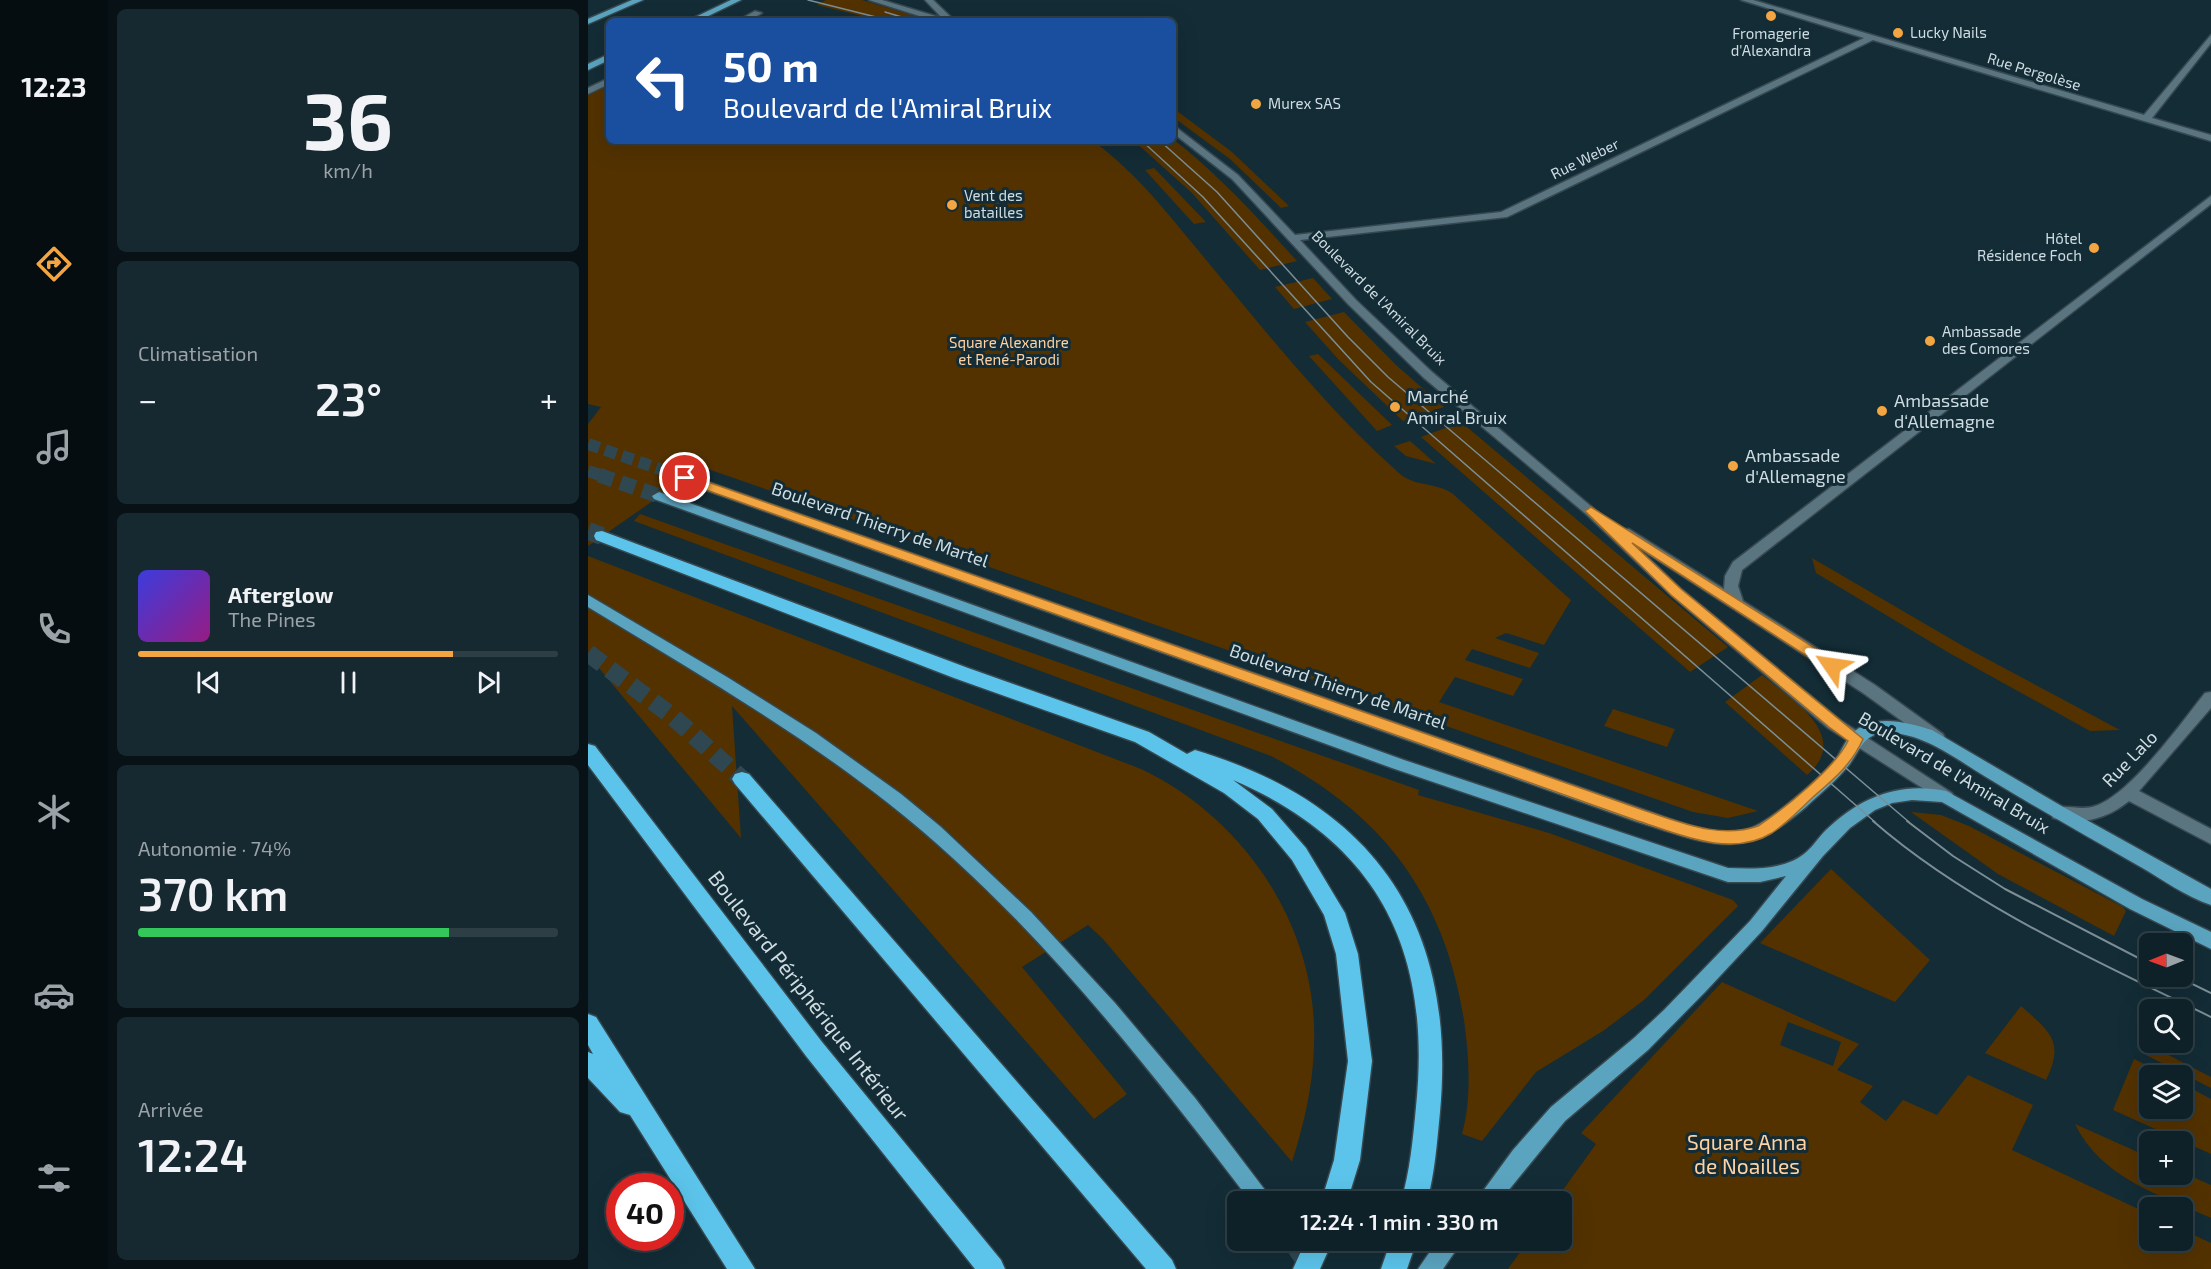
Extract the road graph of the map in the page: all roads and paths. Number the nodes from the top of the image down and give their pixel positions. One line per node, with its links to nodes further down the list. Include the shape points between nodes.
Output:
1 (639, 0): 11 (main road)
2 (737, 0): 7 (main road)
3 (873, 0): 9 (street)
4 (929, 0): 10 (street)
5 (1745, 0): 12 (street, Rue Pergolèse)
6 (758, 13): 8 (street)
7 (698, 18)
8 (747, 18)
9 (934, 18)
10 (948, 18)
11 (588, 22)
12 (1871, 38): 18 (street, Rue Pergolèse); 22 (street, Rue Weber, via 1503,215)
13 (2211, 38): 18 (street)
14 (606, 58): 15 (main road)
15 (588, 67)
16 (606, 82): 17 (street)
17 (588, 91)
18 (2146, 119): 20 (street, Rue Pergolèse)
19 (1176, 130): 22 (street, Boulevard de l'Amiral Bruix, via 1235,177)
20 (2211, 138)
21 (2211, 200): 28 (street, via 1738,565 1730,585)
22 (1293, 238): 25 (street, Boulevard de l'Amiral Bruix, via 1428,375)
23 (685, 478): 31 (main road, Boulevard Thierry de Martel, via 1699,834 1723,838 1764,830 1835,769)
24 (659, 496): 39 (main road, via 1398,764 1728,875 1772,875)
25 (1591, 511): 28 (street, Boulevard de l'Amiral Bruix); 31 (street, Boulevard de l'Amiral Bruix, via 1676,592)
26 (602, 536): 30 (highway)
27 (588, 600): 45 (main road, via 843,760 934,832 1053,947 1146,1051)
28 (1738, 606): 32 (street, Boulevard de l'Amiral Bruix, via 1869,689)
29 (2211, 697): 35 (street, Rue Lalo)
30 (1142, 737): 46 (highway, via 1231,788 1265,814 1299,854 1334,913 1347,954 1360,1061 1347,1160); 47 (highway, via 1235,772 1312,813 1359,855 1393,901 1419,960 1432,1024 1429,1109)
31 (1856, 739): 32 (main road, via 1876,729 1906,728); 36 (street, Boulevard de l'Amiral Bruix)
32 (1948, 746): 37 (main road, Boulevard de l'Amiral Bruix)
33 (588, 751): 53 (highway, Boulevard Périphérique Intérieur, via 814,1049)
34 (742, 779): 54 (highway)
35 (2128, 793): 37 (street, Rue Lalo, via 2103,811 2088,815); 38 (street)
36 (1946, 797): 39 (main road, via 1916,792 1872,805 1845,822); 41 (main road, Boulevard de l'Amiral Bruix, via 2136,904)
37 (2059, 813): 40 (main road, Boulevard de l'Amiral Bruix)
38 (2211, 837)
39 (1810, 859): 48 (main road, via 1767,914 1642,1043 1555,1117)
40 (2211, 897)
41 (2211, 941)
42 (588, 1024): 44 (highway)
43 (588, 1062): 44 (highway)
44 (654, 1128): 52 (highway, via 692,1196)
45 (1255, 1191)
46 (1337, 1191)
47 (1416, 1191)
48 (1494, 1191)
49 (1315, 1251): 55 (highway)
50 (1400, 1251): 56 (highway)
51 (1443, 1251): 57 (main road)
52 (742, 1269)
53 (992, 1269)
54 (1162, 1269)
55 (1306, 1269)
56 (1394, 1269)
57 (1429, 1269)

